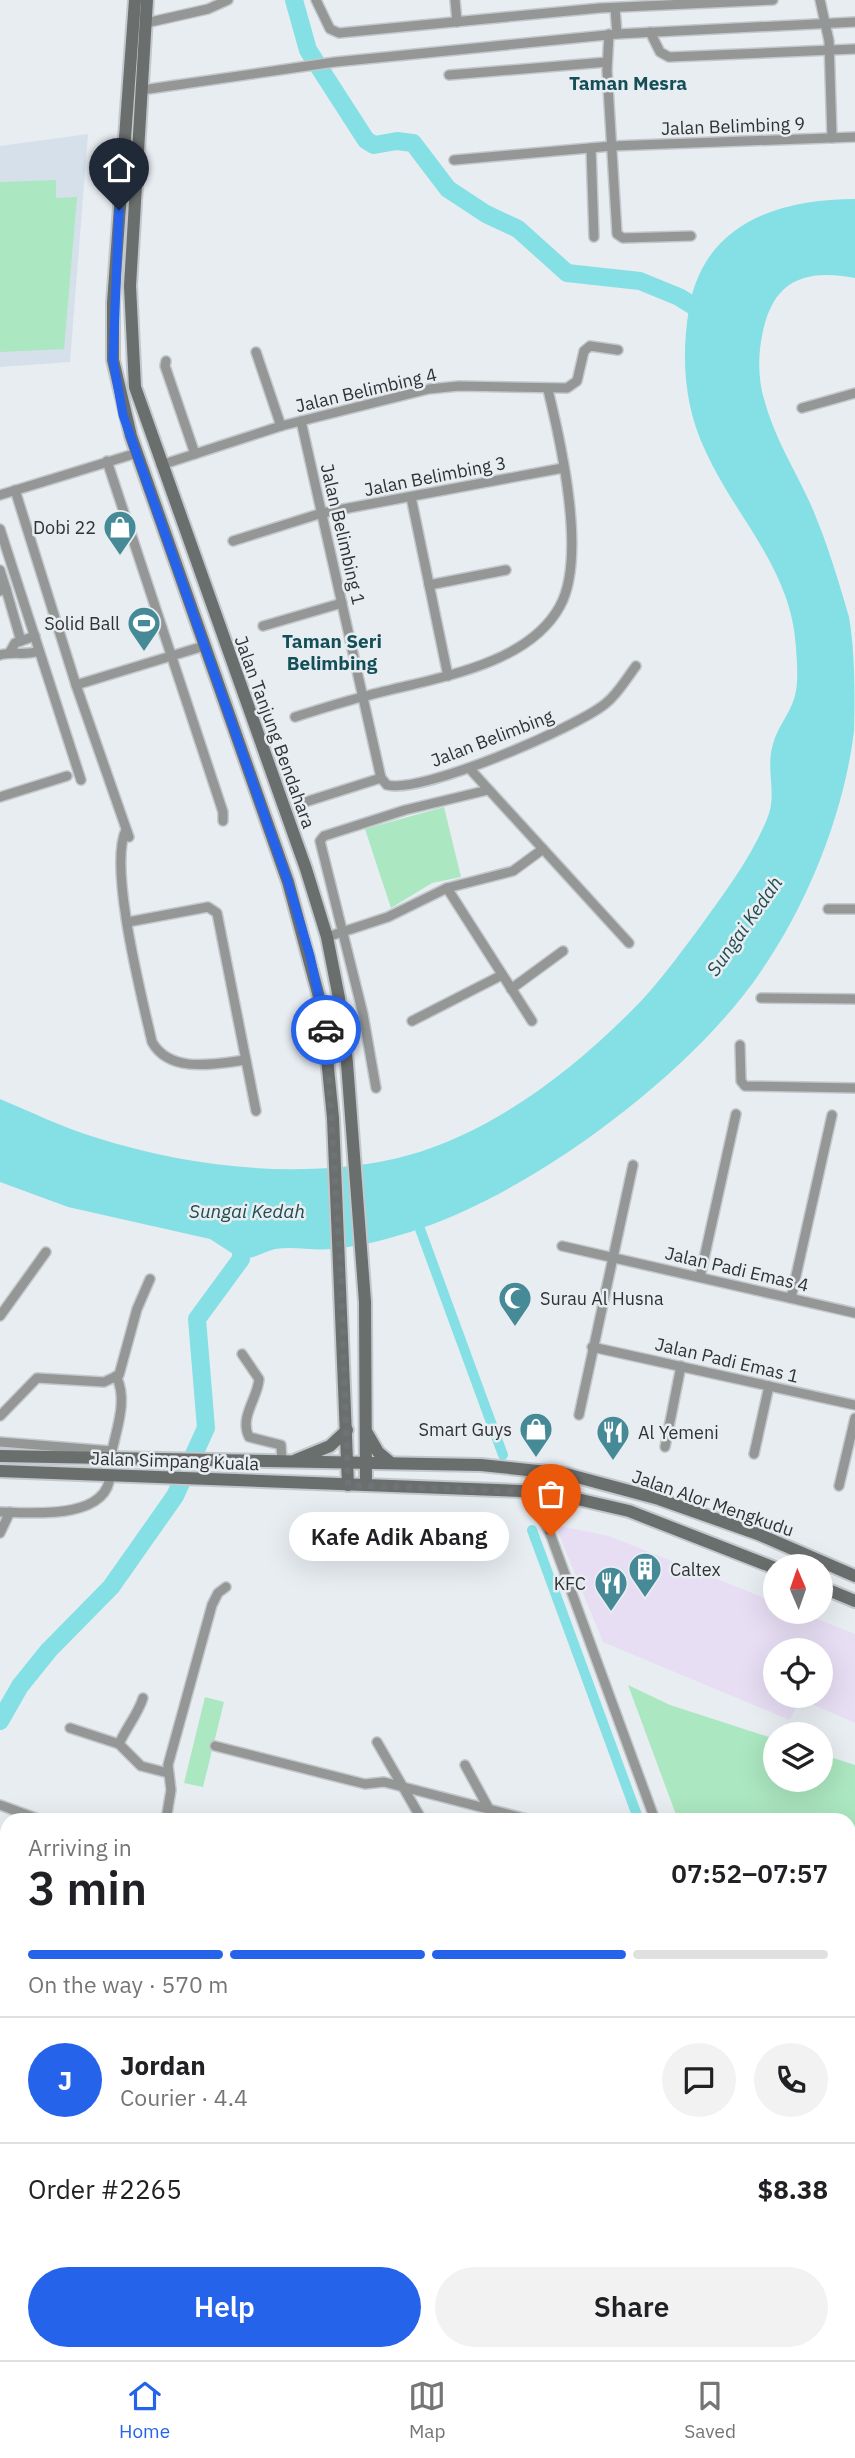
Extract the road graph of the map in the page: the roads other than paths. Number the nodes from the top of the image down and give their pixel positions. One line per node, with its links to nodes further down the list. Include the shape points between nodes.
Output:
1 (135, 0): 35 (main road, via 113,329 116,380)
2 (147, 0): 11 (main road, Jalan Tanjung Bendahara)
3 (228, 0): 11 (street)
4 (316, 0): 9 (street, via 336,33)
5 (455, 0): 9 (street)
6 (773, 0): 8 (street)
7 (820, 0): 12 (street)
8 (615, 8): 9 (street); 14 (street)
9 (457, 22)
10 (855, 22): 12 (street)
11 (146, 23): 19 (main road, Jalan Tanjung Bendahara)
12 (824, 23): 13 (street); 16 (street)
13 (650, 32): 14 (street); 16 (street, via 660,52 669,57)
14 (613, 34): 17 (street); 19 (street, via 335,62)
15 (855, 49): 16 (street)
16 (829, 50): 21 (street)
17 (607, 62): 18 (street); 22 (street)
18 (449, 75)
19 (142, 90): 38 (main road, Jalan Tanjung Bendahara, via 130,286 131,351 135,387)
20 (855, 136): 21 (street, Jalan Belimbing 9)
21 (832, 138): 22 (street, Jalan Belimbing 9)
22 (612, 146): 23 (street, Jalan Belimbing 9); 25 (street, via 619,236)
23 (591, 148): 24 (street, Jalan Belimbing 9); 26 (street)
24 (454, 160)
25 (691, 236)
26 (594, 237)
27 (618, 350): 30 (street, via 590,346 584,351 577,381)
28 (256, 352): 34 (street)
29 (166, 361): 36 (street)
30 (548, 390): 33 (street, Jalan Belimbing 4, via 443,387); 39 (street)
31 (854, 396): 32 (street)
32 (802, 408)
33 (301, 421): 34 (street, Jalan Belimbing 4); 43 (street, Jalan Belimbing 1)
34 (281, 426): 36 (street, Jalan Belimbing 4)
35 (136, 453): 37 (street); 54 (main road)
36 (195, 454): 38 (street, Jalan Belimbing 4)
37 (107, 461): 40 (street); 57 (street)
38 (161, 465): 70 (main road, Jalan Tanjung Bendahara)
39 (563, 468): 42 (street, Jalan Belimbing 3); 59 (street, via 572,520 570,571 561,604 531,640)
40 (15, 490): 41 (street); 60 (street)
41 (0, 495)
42 (411, 497): 43 (street, Jalan Belimbing 3); 48 (street)
43 (322, 513): 45 (street, Jalan Belimbing 3); 50 (street, Jalan Belimbing 1)
44 (0, 529): 52 (street)
45 (233, 541)
46 (0, 570): 49 (street)
47 (506, 570): 48 (street)
48 (429, 584): 59 (street)
49 (3, 590): 53 (street)
50 (342, 603): 51 (street); 61 (street, Jalan Belimbing 1)
51 (263, 626)
52 (35, 636): 53 (street); 55 (street)
53 (21, 640): 56 (street)
54 (204, 646): 57 (street); 71 (main road)
55 (39, 651): 56 (street, via 20,656); 66 (street)
56 (5, 653)
57 (171, 656): 60 (street); 72 (street)
58 (636, 666): 63 (street, Jalan Belimbing, via 614,696 580,720)
59 (447, 676): 61 (street)
60 (76, 685): 77 (street, via 127,834 121,840 120,884)
61 (363, 696): 62 (street); 65 (street, Jalan Belimbing 1)
62 (295, 716)
63 (469, 768): 65 (street, Jalan Belimbing, via 398,786 387,785); 67 (street)
64 (67, 776): 68 (street)
65 (382, 778): 69 (street, Jalan Belimbing)
66 (81, 780)
67 (488, 790): 73 (street); 78 (street, via 324,836 320,841)
68 (0, 797)
69 (302, 803)
70 (285, 808): 71 (main road); 79 (main road, Jalan Tanjung Bendahara)
71 (265, 815): 113 (main road, via 305,936 328,1050)
72 (223, 821)
73 (543, 849): 74 (street, via 513,871); 80 (street)
74 (446, 888): 78 (street, via 388,917); 82 (street)
75 (828, 909): 76 (street)
76 (855, 909)
77 (128, 922): 89 (street, via 157,1051 165,1058 195,1065); 89 (street, via 208,907 217,913)
78 (344, 932): 79 (street); 90 (street)
79 (327, 937): 114 (main road, Jalan Tanjung Bendahara, via 349,1090 365,1302)
80 (629, 943)
81 (563, 951): 83 (street)
82 (502, 975): 83 (street); 86 (street)
83 (511, 989): 87 (street)
84 (761, 998): 85 (street)
85 (855, 999)
86 (412, 1021)
87 (531, 1021)
88 (740, 1045): 91 (street, via 745,1086)
89 (245, 1060): 92 (street)
90 (376, 1088)
91 (855, 1088)
92 (256, 1111)
93 (736, 1114): 99 (street)
94 (832, 1115): 101 (street)
95 (633, 1165): 98 (street)
96 (562, 1246): 98 (street, Jalan Padi Emas 4)
97 (46, 1252): 103 (street)
98 (611, 1256): 99 (street, Jalan Padi Emas 4); 104 (street)
99 (700, 1277): 101 (street, Jalan Padi Emas 4)
100 (150, 1279): 107 (street)
101 (791, 1298): 102 (street, Jalan Padi Emas 4)
102 (855, 1313)
103 (0, 1316)
104 (592, 1347): 106 (street, Jalan Padi Emas 1); 110 (street)
105 (242, 1354): 120 (street, via 259,1379 246,1432 249,1437 281,1445)
106 (681, 1366): 108 (street, Jalan Padi Emas 1); 116 (street)
107 (116, 1376): 111 (street, via 104,1382 37,1378); 119 (street, via 122,1403)
108 (769, 1386): 109 (street, Jalan Padi Emas 1); 117 (street)
109 (855, 1405)
110 (579, 1415)
111 (0, 1416)
112 (855, 1418): 128 (street)
113 (347, 1430): 120 (main road, via 330,1446); 121 (main road)
114 (365, 1430): 122 (main road, Jalan Tanjung Bendahara); 123 (main road)
115 (0, 1442): 119 (street)
116 (665, 1447)
117 (754, 1454)
118 (0, 1455): 119 (main road, Jalan Simpang Kuala)
119 (114, 1455): 120 (main road, Jalan Simpang Kuala)
120 (287, 1462): 121 (main road, Jalan Simpang Kuala)
121 (347, 1462): 122 (main road, Jalan Alor Mengkudu); 126 (main road)
122 (365, 1463): 123 (main road, Jalan Alor Mengkudu); 127 (main road, Jalan Tanjung Bendahara)
123 (391, 1463): 133 (main road, Jalan Alor Mengkudu, via 481,1465 566,1474 758,1534)
124 (0, 1471): 125 (main road, Jalan Simpang Kuala)
125 (110, 1475): 126 (main road, Jalan Simpang Kuala); 130 (street, via 101,1497 80,1509)
126 (348, 1485): 127 (main road, Jalan Alor Mengkudu)
127 (366, 1485): 129 (main road, Jalan Alor Mengkudu)
128 (839, 1486)
129 (529, 1492): 132 (main road, Jalan Alor Mengkudu, via 576,1497 629,1511); 152 (street, via 551,1536)
130 (5, 1512): 131 (street)
131 (0, 1533)
132 (763, 1563)
133 (855, 1576)
134 (226, 1587): 143 (street, via 212,1605)
135 (833, 1592): 136 (main road)
136 (855, 1601)
137 (143, 1698): 140 (street)
138 (70, 1728): 140 (street)
139 (377, 1742): 144 (street)
140 (119, 1744): 143 (street, via 136,1763)
141 (215, 1746): 144 (street, via 365,1784)
142 (465, 1765): 146 (street)
143 (168, 1773): 148 (street)
144 (403, 1787): 146 (street); 149 (street)
145 (5, 1807): 147 (street)
146 (490, 1810): 150 (street); 151 (street)
147 (22, 1813)
148 (167, 1813)
149 (418, 1813)
150 (492, 1813)
151 (502, 1813)
152 (652, 1813)

